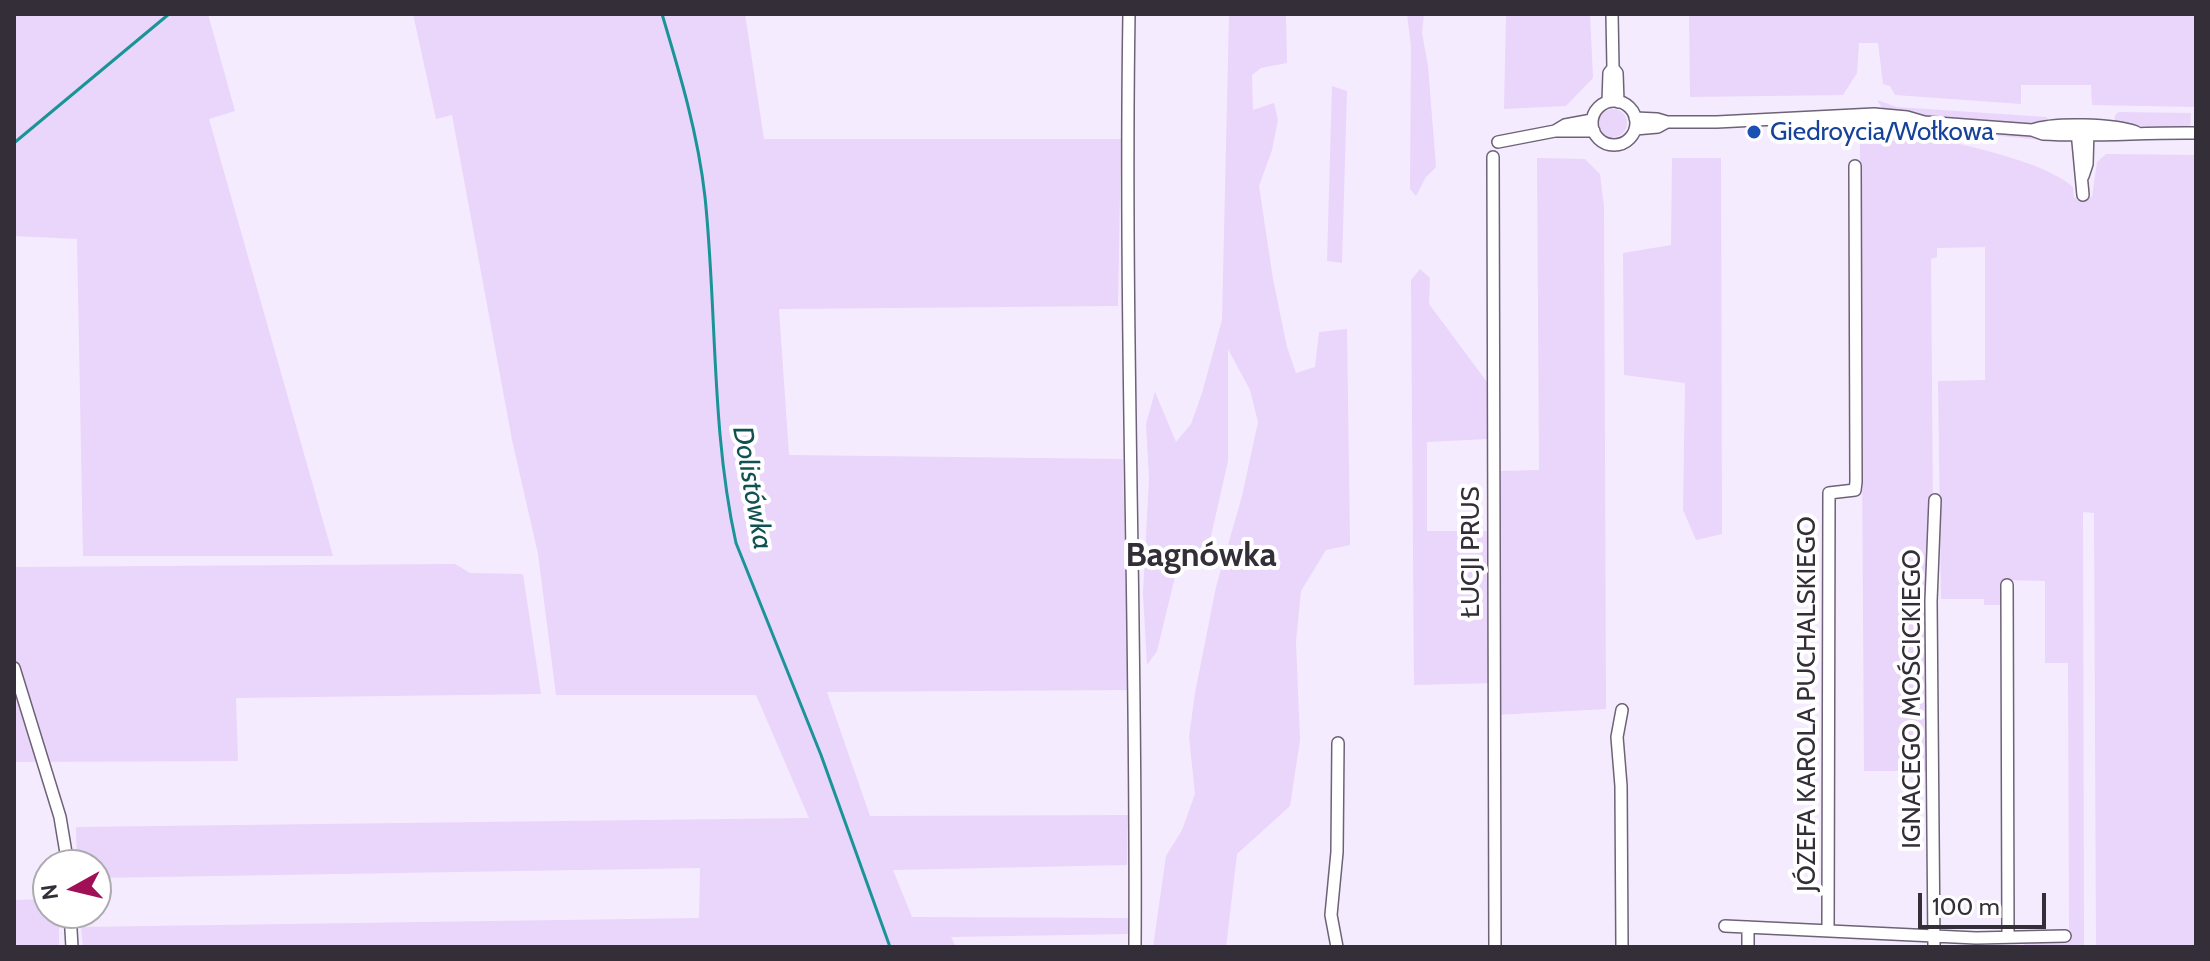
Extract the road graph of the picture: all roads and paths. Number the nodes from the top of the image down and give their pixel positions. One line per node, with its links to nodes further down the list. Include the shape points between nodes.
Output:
1 (1129, 14): 25 (street)
2 (1612, 14): 3 (street)
3 (1613, 102): 4 (street, via 1629,107); 5 (street, via 1597,108)
4 (1635, 123): 5 (street, via 1629,138 1615,144 1602,141); 6 (street, via 1789,125 1869,119)
5 (1593, 126): 8 (street, via 1565,125)
6 (2083, 131): 7 (street, via 2123,127); 11 (street)
7 (2196, 133)
8 (1498, 142)
9 (1493, 157): 27 (street, ŁUCJI PRUS)
10 (1855, 166): 20 (street, JÓZEFA KAROLA PUCHALSKIEGO, via 1856,482 1855,490 1829,493)
11 (2083, 195)
12 (1935, 500): 24 (street, IGNACEGO MOŚCICKIEGO)
13 (2007, 585): 23 (street)
14 (14, 668): 17 (street)
15 (1622, 710): 28 (street, via 1617,737)
16 (1338, 743): 26 (street, via 1331,915)
17 (65, 849)
18 (1725, 926): 19 (street)
19 (1748, 927): 20 (street); 29 (street)
20 (1828, 930): 21 (street)
21 (1844, 932): 24 (street); 30 (street)
22 (2065, 936): 23 (street)
23 (2008, 937): 24 (street)
24 (1934, 942)
25 (1135, 947)
26 (1337, 947)
27 (1495, 947)
28 (1622, 947)
29 (1748, 947)
30 (1844, 947)

